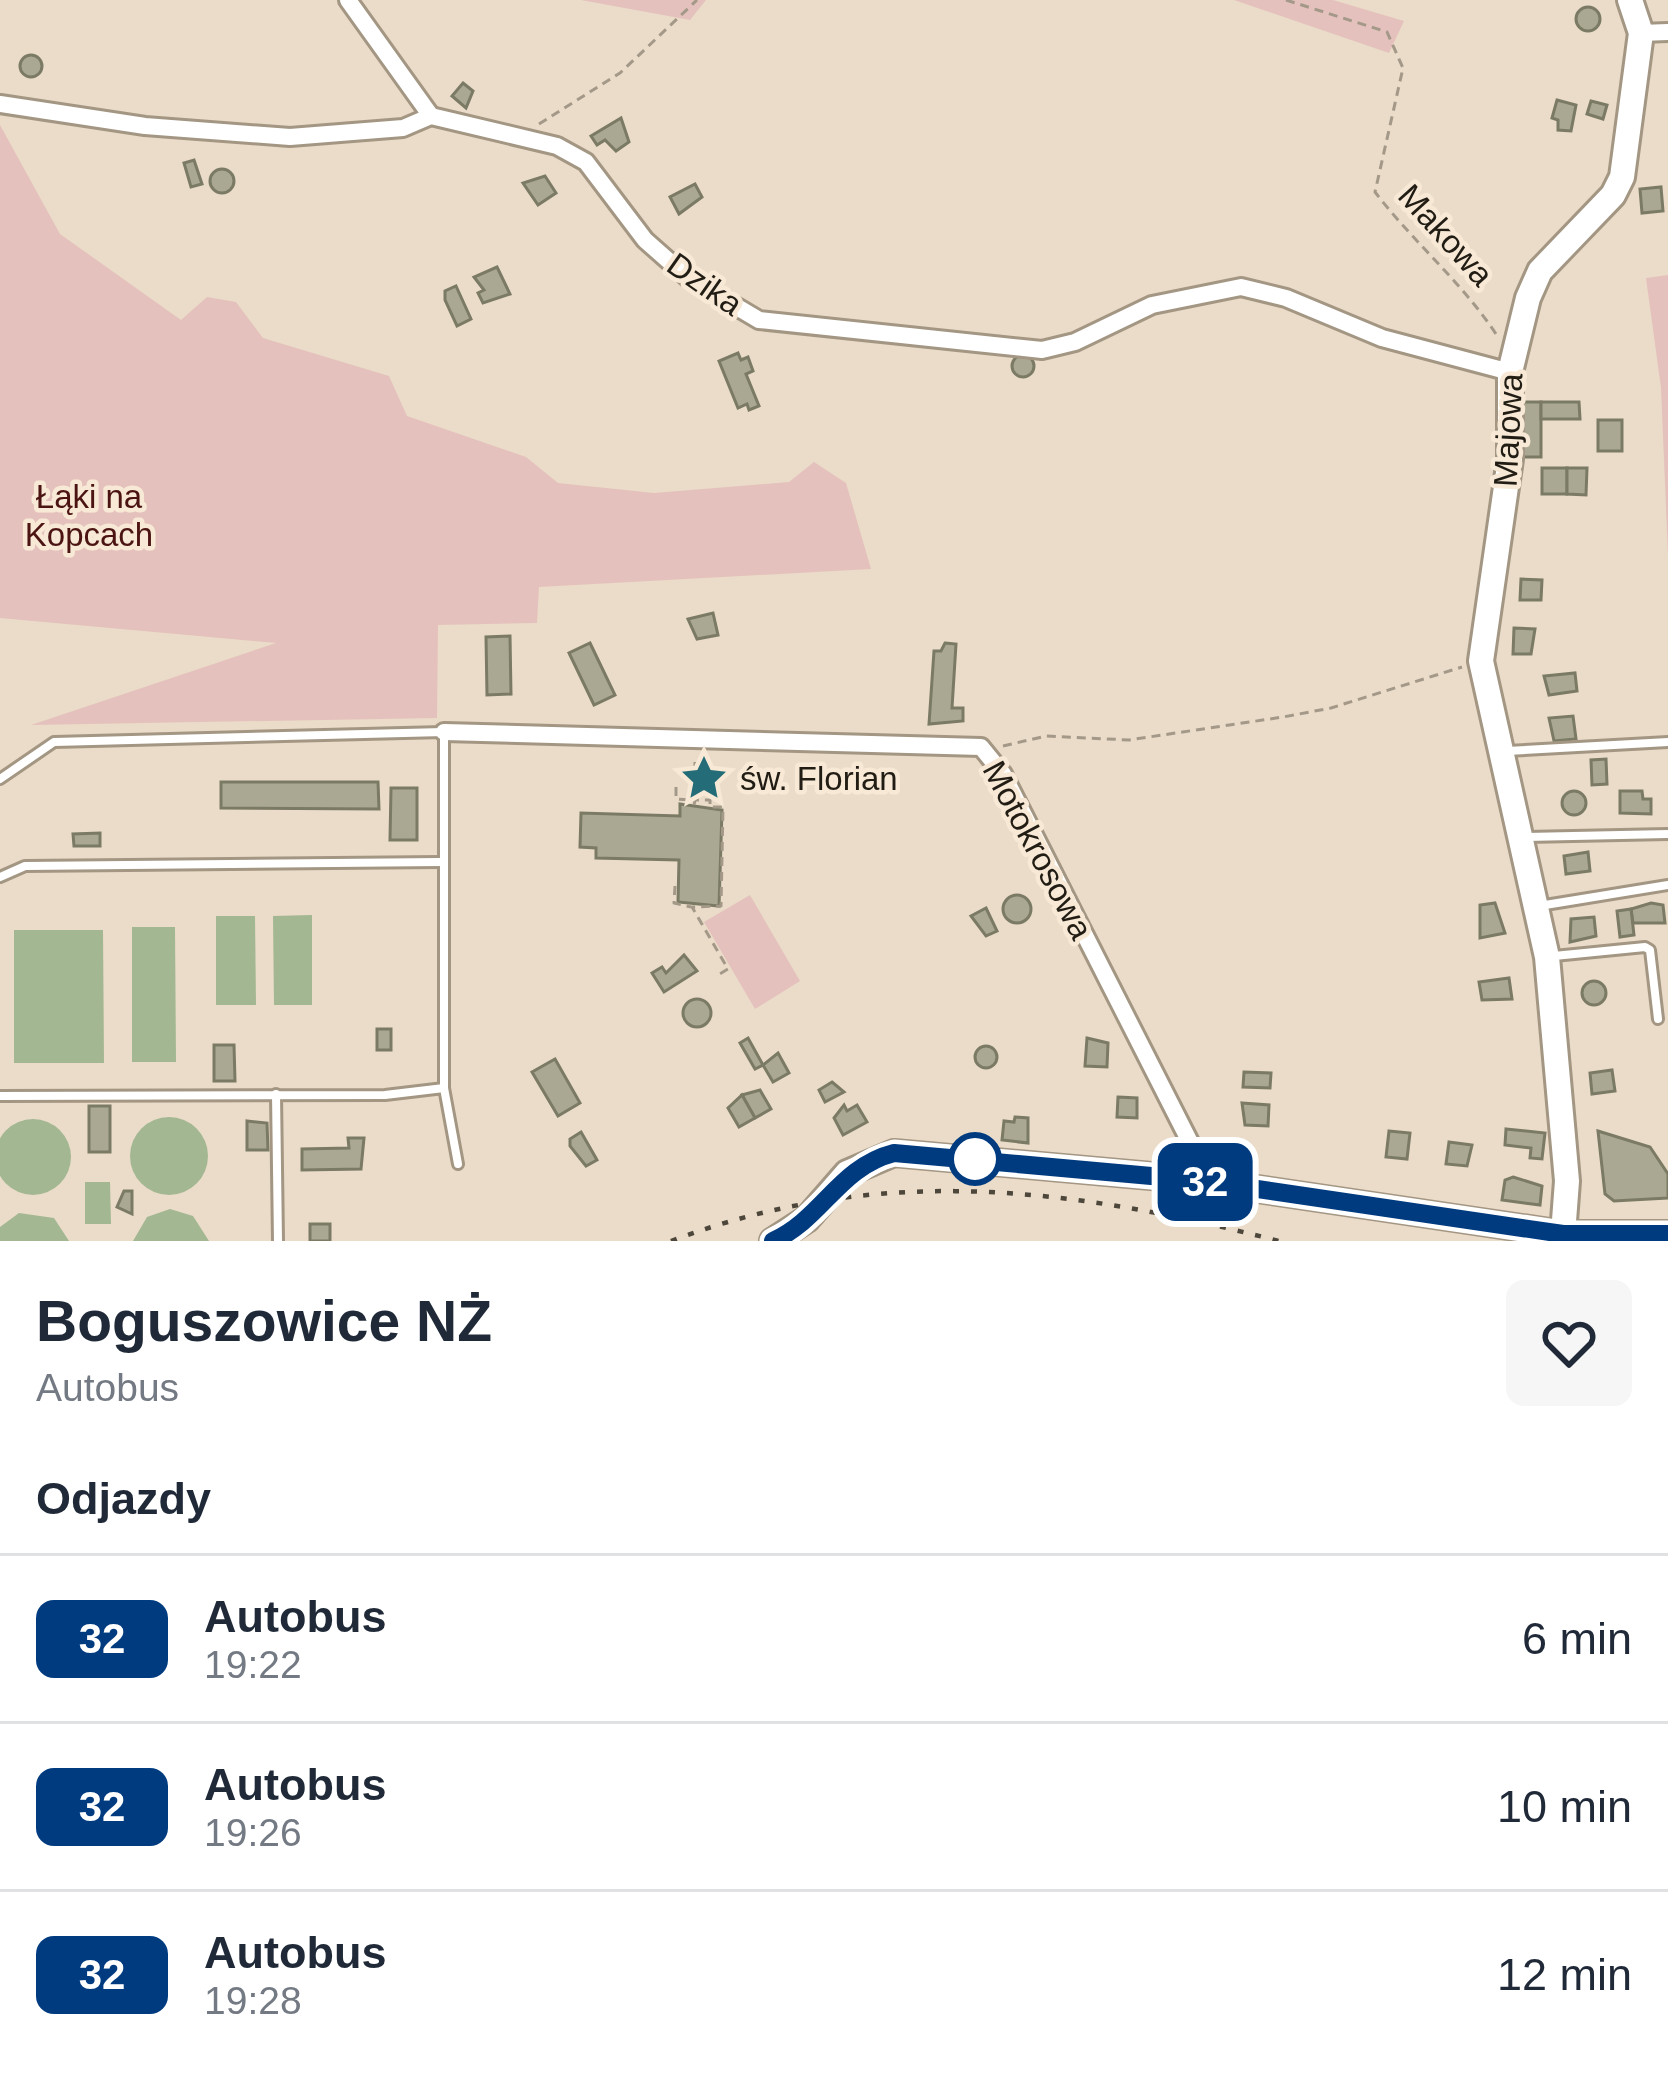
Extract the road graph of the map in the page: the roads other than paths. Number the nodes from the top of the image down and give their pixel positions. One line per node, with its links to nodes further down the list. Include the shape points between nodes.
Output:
1 (348, 0): 6 (street)
2 (1630, 0): 4 (street, Majowa)
3 (1668, 32): 4 (street)
4 (1641, 33): 7 (street, Majowa, via 1622,176 1540,271)
5 (0, 104): 6 (street, Dzika, via 290,137 403,128)
6 (431, 116): 7 (street, Dzika, via 557,146 586,162 645,240 688,278 759,320 1042,350 1152,305 1241,287 1382,338)
7 (1511, 365): 10 (street, Majowa, via 1510,459 1481,661)
8 (444, 732): 11 (lane, via 54,742); 14 (lane); 24 (street, Motokrosowa, via 966,743 992,756 1193,1148)
9 (1668, 742): 10 (lane)
10 (1499, 752): 13 (street, Majowa)
11 (0, 779)
12 (1668, 834): 13 (lane)
13 (1521, 837): 17 (street, Majowa)
14 (440, 862): 15 (lane, via 25,866); 20 (lane)
15 (0, 877)
16 (1668, 885): 17 (lane)
17 (1537, 906): 18 (street, Majowa)
18 (1547, 957): 19 (lane, via 1645,947); 26 (street, Majowa, via 1567,1181)
19 (1658, 1018)
20 (444, 1088): 21 (lane); 23 (lane)
21 (276, 1094): 22 (lane); 27 (lane)
22 (0, 1096)
23 (458, 1164)
24 (1196, 1180): 26 (street); 28 (street, via 894,1153 847,1173 807,1219)
25 (1668, 1234): 26 (street)
26 (1556, 1236)
27 (278, 1241)
28 (772, 1241)

